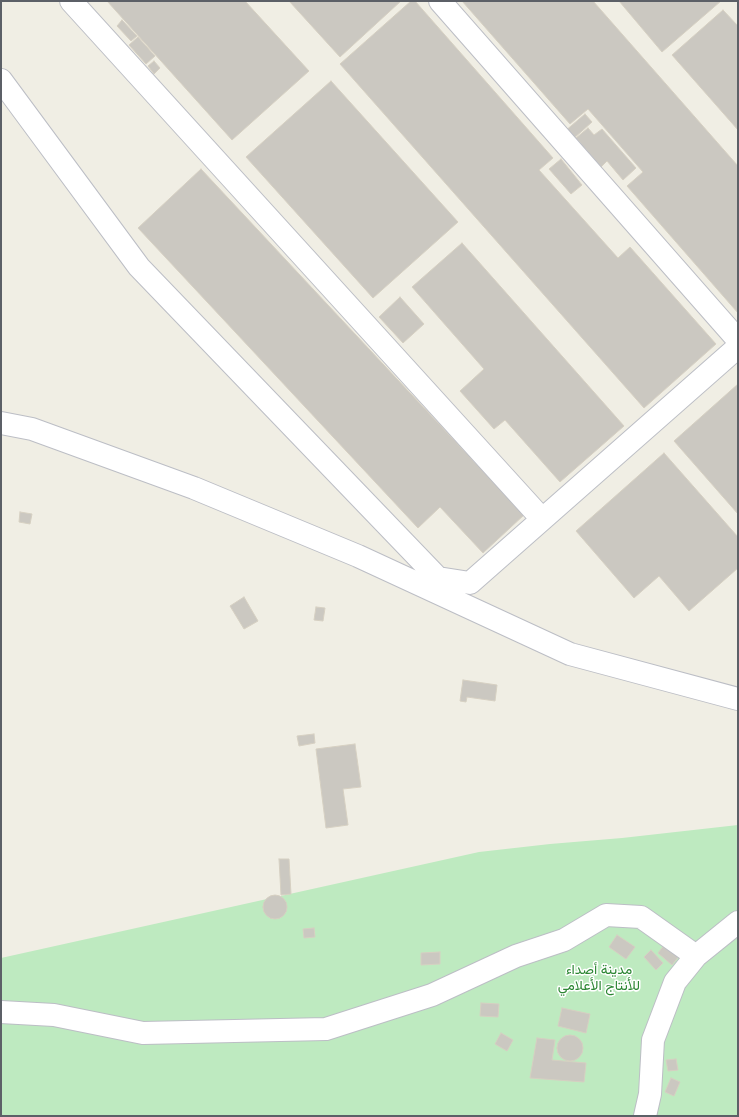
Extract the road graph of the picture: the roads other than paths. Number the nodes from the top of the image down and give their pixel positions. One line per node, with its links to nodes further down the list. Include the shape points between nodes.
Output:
1 (71, 1): 7 (street)
2 (440, 1): 4 (street)
3 (1, 80): 7 (street, via 138,267 438,578 470,582)
4 (738, 340)
5 (738, 347): 7 (street)
6 (1, 423): 8 (street, via 32,429 194,488 358,556 570,654)
7 (542, 519)
8 (738, 699)
9 (738, 922): 10 (street)
10 (696, 956): 11 (street, via 641,917 606,915 564,940 516,956 432,995 326,1029 143,1033 54,1015); 12 (street, via 675,982 653,1040 650,1094)
11 (1, 1012)
12 (645, 1116)

